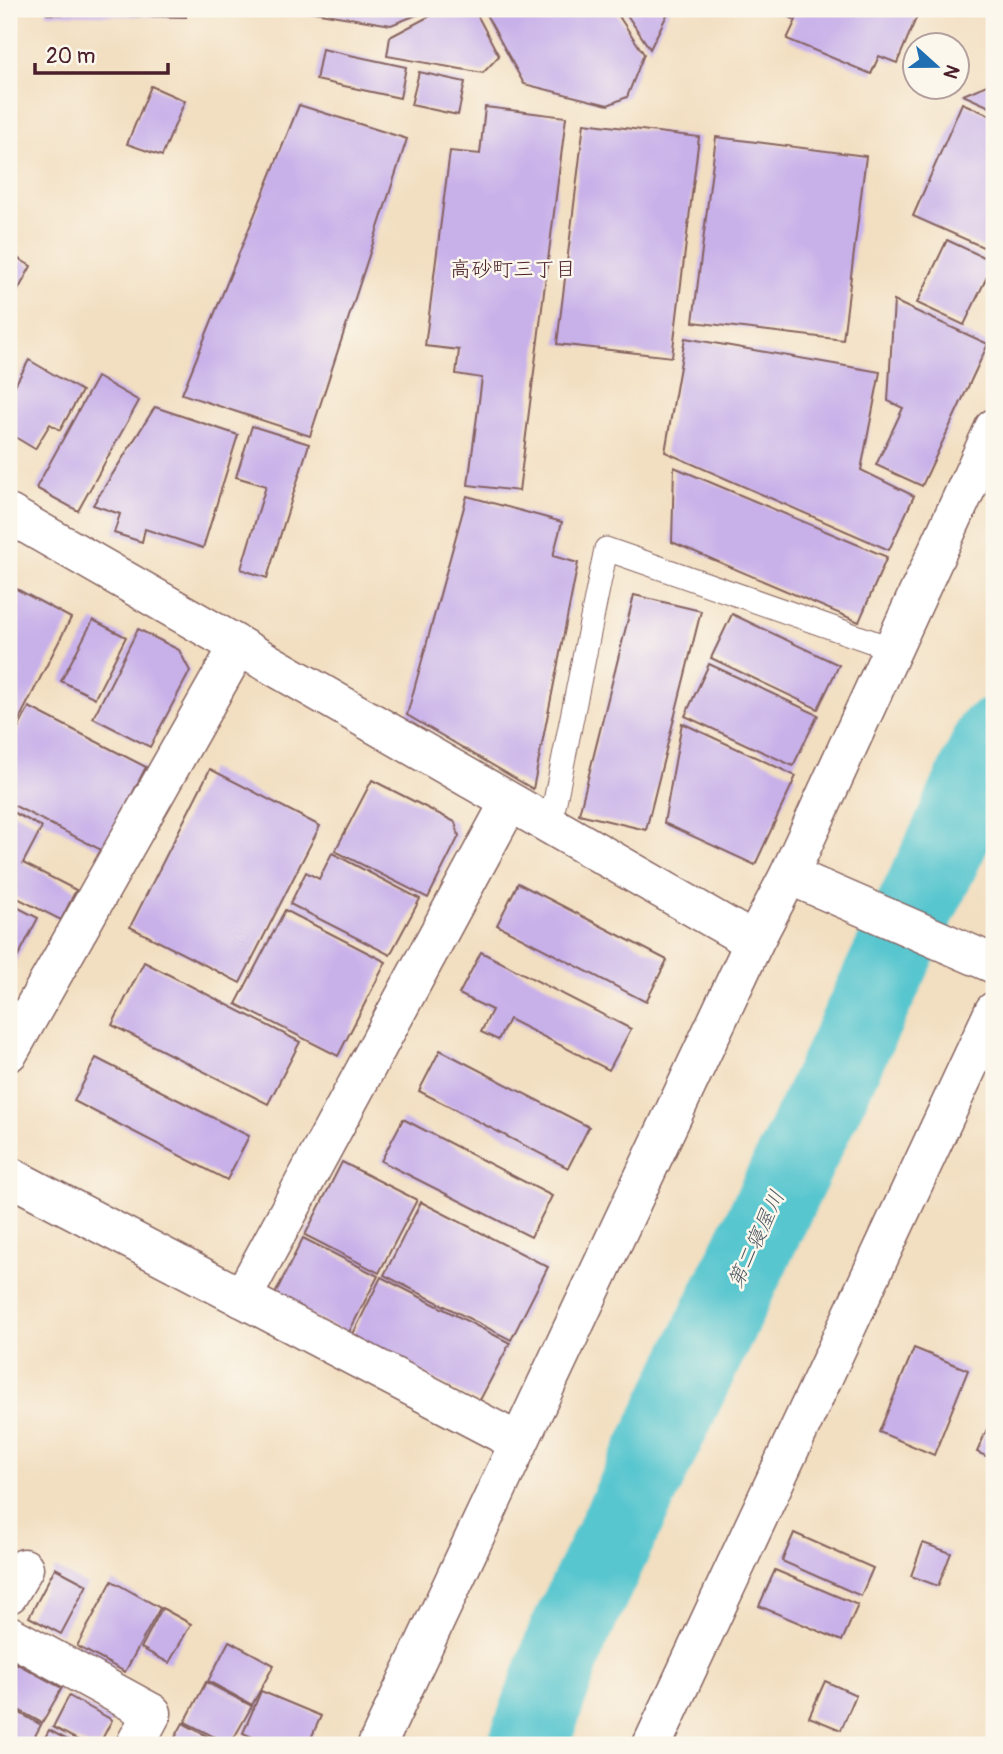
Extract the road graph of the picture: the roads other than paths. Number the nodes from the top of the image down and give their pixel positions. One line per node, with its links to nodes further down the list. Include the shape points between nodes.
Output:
1 (994, 428): 4 (street)
2 (9, 514): 3 (street)
3 (238, 648): 5 (street); 11 (street)
4 (893, 649): 6 (lane, via 607,549); 7 (street)
5 (509, 803): 6 (street); 13 (street)
6 (550, 826): 8 (street)
7 (789, 875): 8 (street); 9 (street)
8 (754, 942): 14 (street)
9 (994, 964)
10 (994, 1011): 18 (street)
11 (9, 1052)
12 (9, 1177): 13 (street)
13 (242, 1298): 14 (street)
14 (518, 1442): 17 (street)
15 (9, 1635): 16 (street, via 152,1713)
16 (135, 1745)
17 (377, 1745)
18 (652, 1745)

